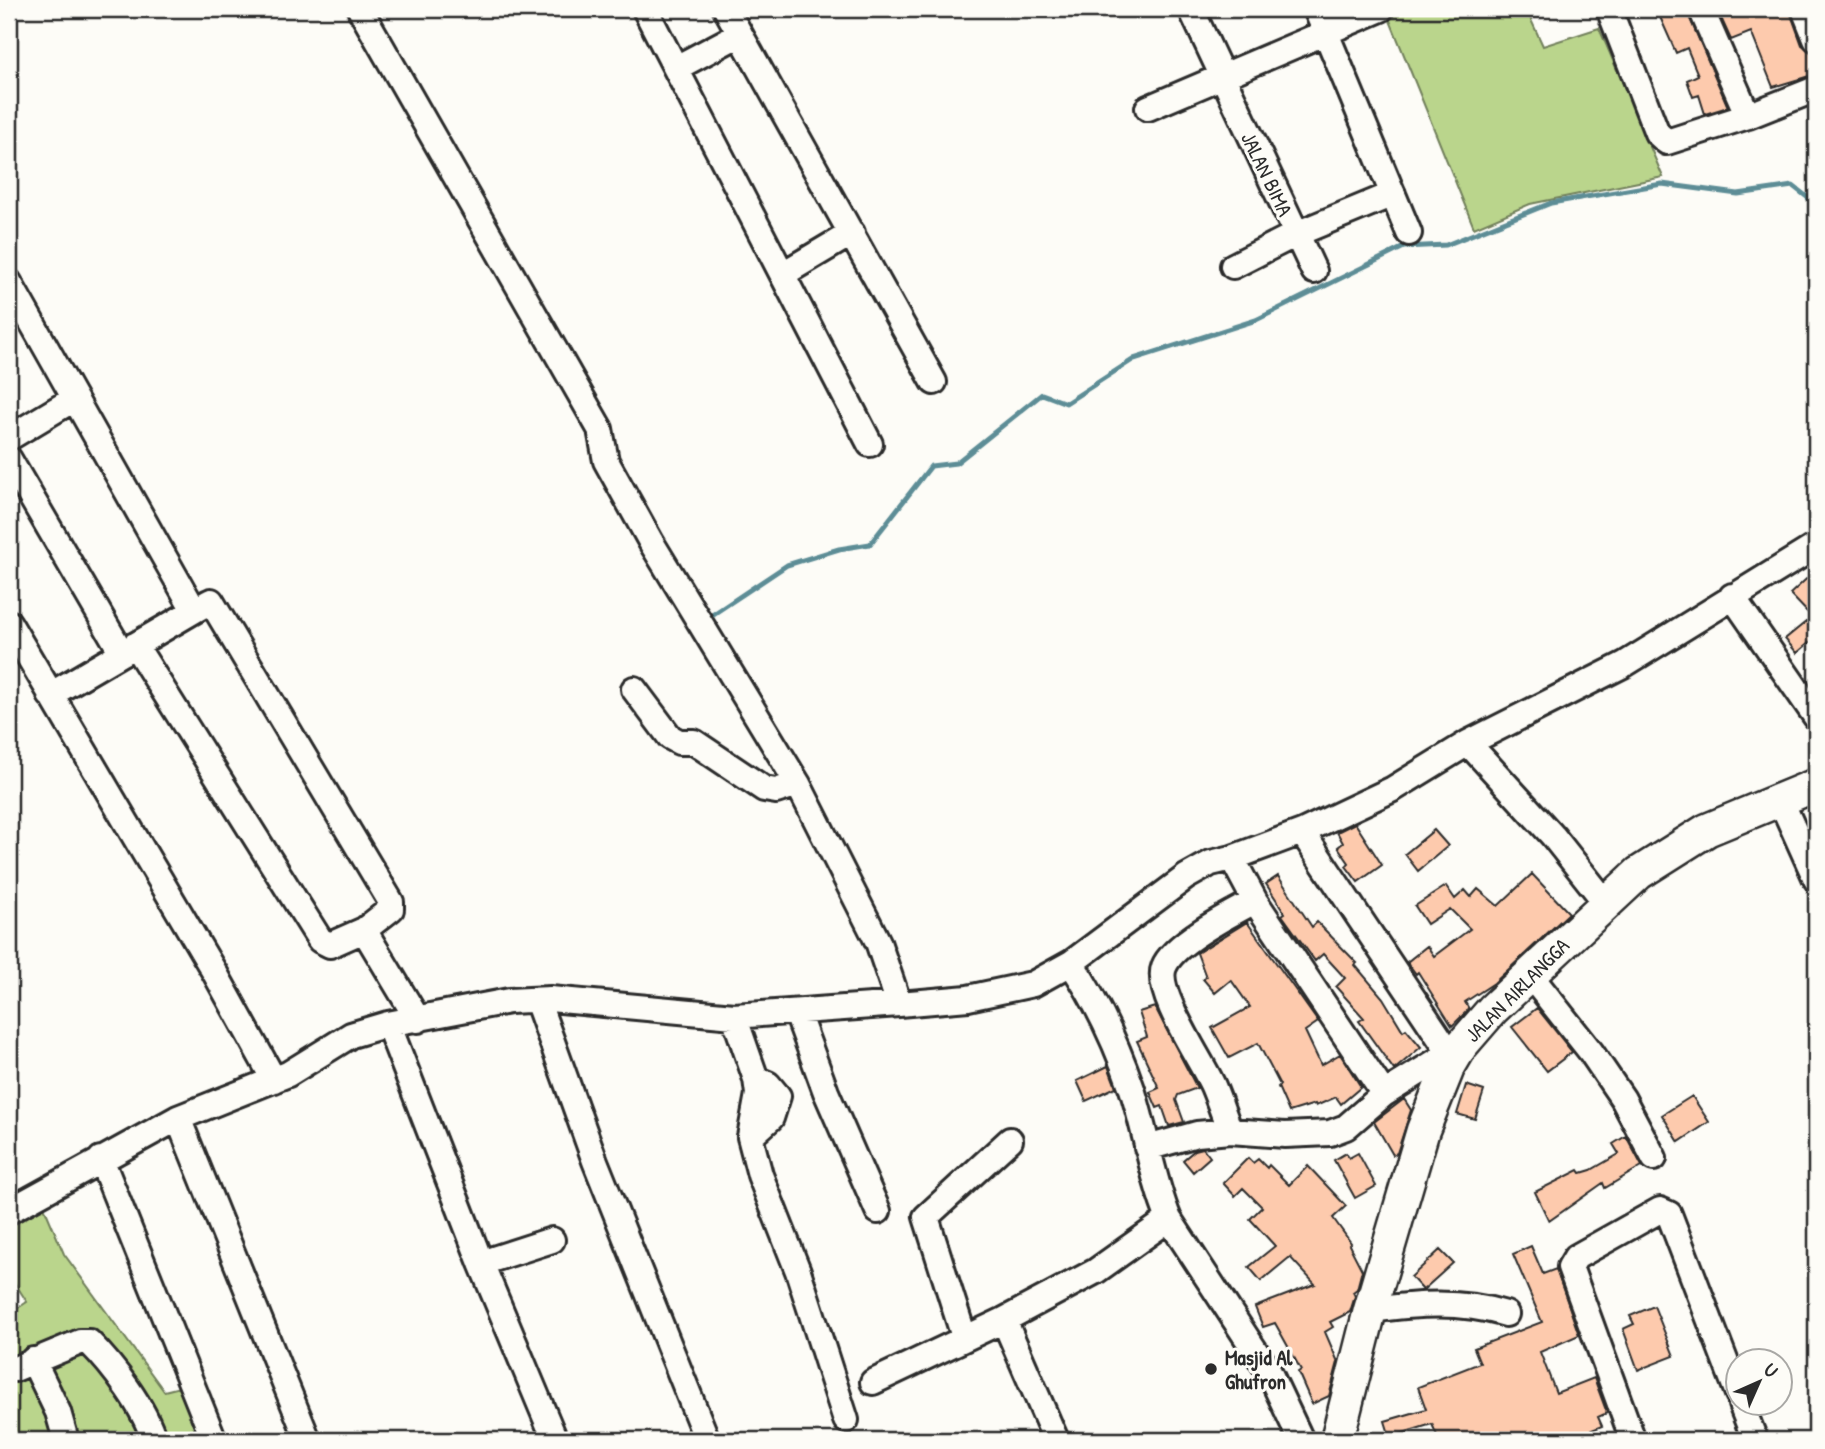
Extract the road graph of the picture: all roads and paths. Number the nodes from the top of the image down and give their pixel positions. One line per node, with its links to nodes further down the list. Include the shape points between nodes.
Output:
1 (360, 9): 40 (street, via 600,429 606,461 651,542)
2 (645, 9): 13 (street)
3 (726, 9): 11 (street)
4 (1191, 9): 14 (street, JALAN BIMA)
5 (1316, 9): 10 (street)
6 (1381, 9): 10 (street)
7 (1609, 9): 17 (street, via 1662,139 1673,143)
8 (1701, 9): 17 (street)
9 (1804, 9): 12 (street)
10 (1326, 32): 14 (street); 18 (street)
11 (740, 34): 13 (street); 19 (street)
12 (1816, 39)
13 (676, 68): 24 (street)
14 (1221, 77): 16 (street); 21 (street, JALAN BIMA)
15 (1816, 89): 17 (street)
16 (1148, 108)
17 (1748, 116)
18 (1393, 194): 20 (street); 21 (street)
19 (852, 233): 24 (street); 26 (street)
20 (1409, 233)
21 (1296, 234): 22 (street); 23 (street, JALAN BIMA)
22 (1233, 266)
23 (1314, 271)
24 (783, 274): 29 (street)
25 (9, 282): 27 (street)
26 (934, 382)
27 (75, 399): 28 (street); 33 (street)
28 (9, 438)
29 (870, 444)
30 (9, 458): 35 (street)
31 (1816, 546): 32 (street)
32 (1732, 596): 38 (street); 39 (street, via 1625,664)
33 (209, 601): 35 (street); 48 (street, via 391,902 391,909)
34 (9, 623): 37 (street)
35 (128, 649): 37 (street); 48 (street, via 320,940 330,945)
36 (634, 689): 40 (street, via 670,737 694,742 764,789 776,791)
37 (50, 695): 58 (street)
38 (1816, 716)
39 (1468, 743): 43 (street, via 1393,789); 47 (street, via 1553,836)
40 (798, 784): 52 (street, via 878,942)
41 (1816, 785): 42 (main road, JALAN AIRLANGGA)
42 (1780, 800): 45 (street); 47 (main road, JALAN AIRLANGGA, via 1707,830 1639,873)
43 (1301, 832): 44 (street); 57 (street)
44 (1233, 858): 46 (street); 49 (street, via 1211,863 1186,877)
45 (1816, 879)
46 (1255, 901): 59 (street); 61 (street, via 1189,941 1169,959 1162,975)
47 (1606, 903): 50 (main road, JALAN AIRLANGGA)
48 (364, 930): 55 (street)
49 (1071, 963): 52 (street, via 1033,985 968,998); 63 (street, via 1112,1037)
50 (1530, 975): 57 (main road, JALAN AIRLANGGA); 64 (street, via 1591,1052)
51 (537, 1000): 54 (street); 55 (street, via 509,1001); 85 (street, via 595,1161)
52 (899, 1004): 53 (street)
53 (797, 1013): 54 (street); 66 (street)
54 (734, 1016): 79 (street, via 756,1079 775,1090 778,1103 765,1125 750,1137)
55 (418, 1020): 56 (street)
56 (388, 1024): 58 (street, via 351,1035); 70 (street)
57 (1455, 1049): 59 (street); 71 (main road, JALAN AIRLANGGA, via 1423,1130)
58 (274, 1080): 60 (street)
59 (1384, 1094): 61 (street, via 1346,1127 1330,1133)
60 (178, 1118): 65 (street); 83 (street)
61 (1230, 1131): 63 (street, via 1197,1134)
62 (1010, 1140): 74 (street, via 926,1217)
63 (1147, 1148): 68 (street)
64 (1654, 1158)
65 (101, 1159): 67 (street); 82 (street)
66 (878, 1211)
67 (9, 1212)
68 (1169, 1219): 73 (street, via 1096,1271); 87 (street, via 1269,1372)
69 (552, 1240): 70 (street)
70 (481, 1263): 84 (street)
71 (1370, 1310): 72 (street, via 1457,1303); 88 (main road, JALAN AIRLANGGA)
72 (1506, 1314)
73 (1004, 1320): 74 (street); 86 (street)
74 (964, 1337): 77 (street)
75 (1724, 1357): 89 (street, via 1669,1214 1660,1210 1576,1257 1570,1267)
76 (16, 1365): 80 (street, via 58,1412); 81 (street, via 89,1342 139,1407)
77 (873, 1382)
78 (1746, 1418): 90 (street)
79 (846, 1420)
80 (66, 1440)
81 (154, 1440)
82 (214, 1440)
83 (308, 1440)
84 (555, 1440)
85 (707, 1440)
86 (1056, 1440)
87 (1301, 1440)
88 (1338, 1440)
89 (1633, 1440)
90 (1755, 1440)

